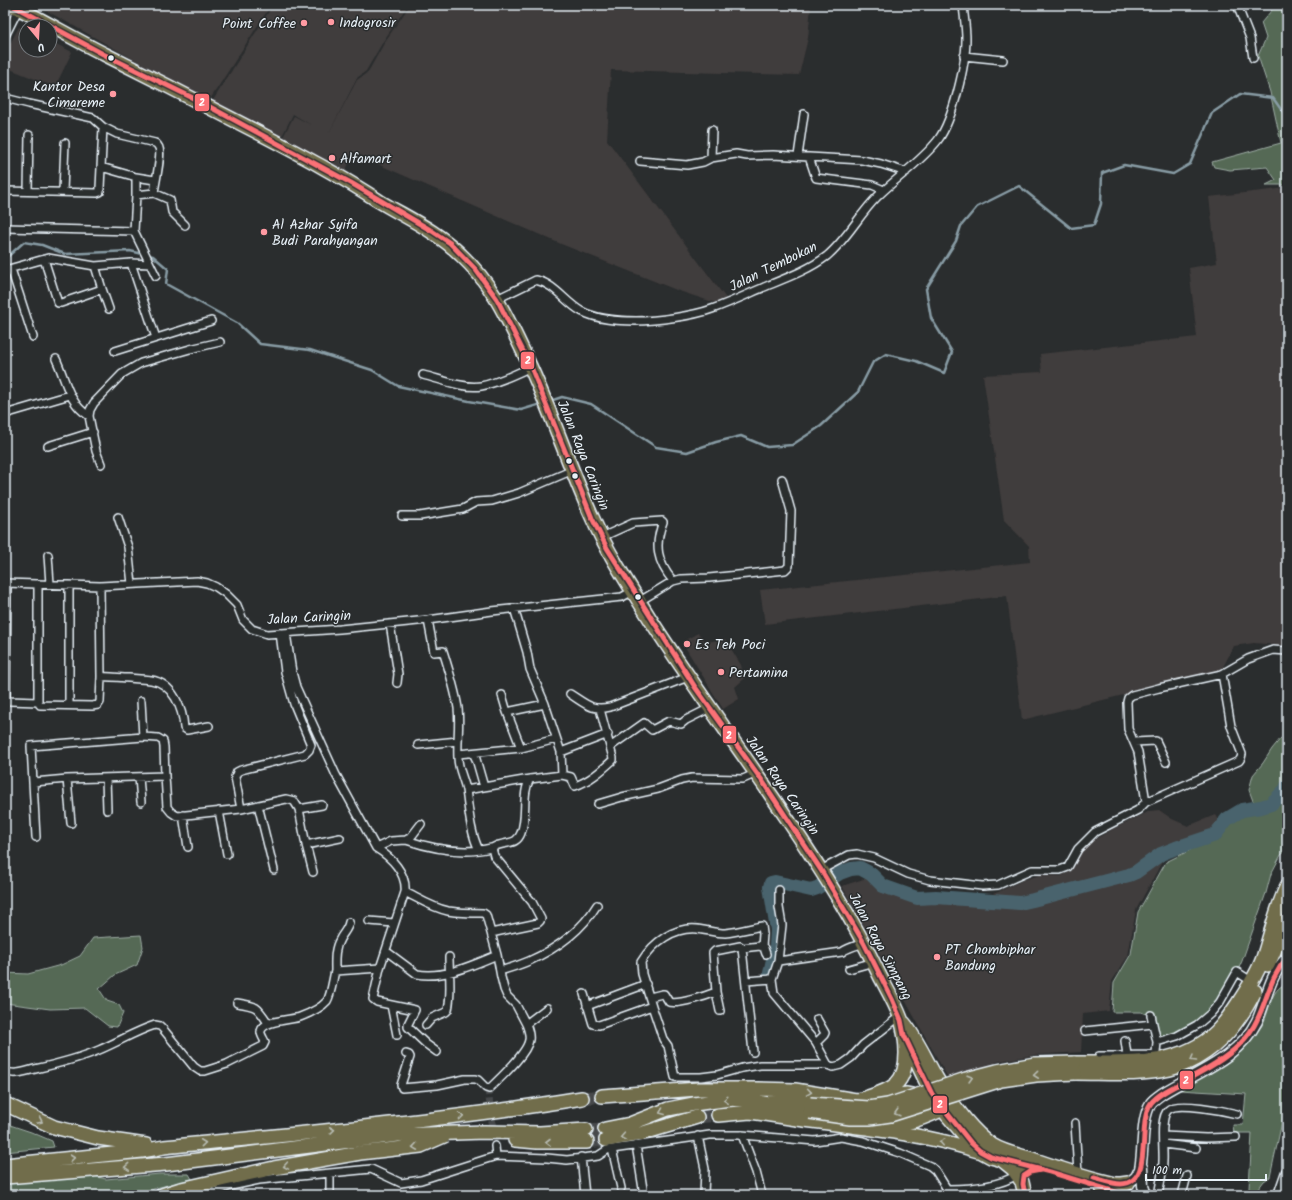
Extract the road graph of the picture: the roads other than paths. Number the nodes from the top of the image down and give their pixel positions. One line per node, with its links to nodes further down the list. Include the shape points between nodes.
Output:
1 (963, 5): 6 (street, Jalan Tembokan, via 966,39)
2 (1237, 5): 7 (street, via 1250,38)
3 (14, 6): 4 (street); 5 (street); 39 (highway, Jalan Raya Caringin, via 308,159 432,231 450,243)
4 (5, 19)
5 (5, 36)
6 (964, 56): 8 (street); 20 (street, Jalan Tembokan, via 949,120 939,138)
7 (1253, 58)
8 (1003, 60)
9 (5, 98): 11 (street, via 93,118)
10 (804, 114): 15 (street)
11 (103, 128): 19 (street); 22 (street, via 116,134 155,143 160,150)
12 (712, 130): 17 (street)
13 (29, 135): 25 (street)
14 (65, 142): 26 (street)
15 (798, 156): 16 (street); 17 (street, via 736,154)
16 (810, 157): 20 (street, via 862,160); 23 (street, via 816,178)
17 (711, 158): 18 (street, via 687,165)
18 (640, 161)
19 (101, 167): 21 (street); 26 (street, via 100,192)
20 (906, 172): 23 (street, Jalan Tembokan)
21 (136, 177): 22 (street); 28 (street)
22 (155, 180): 27 (street)
23 (880, 188): 39 (street, Jalan Tembokan, via 838,246 827,256 779,281 711,309 668,318 613,320 581,311 550,285 536,280)
24 (5, 190): 25 (street)
25 (28, 191): 26 (street)
26 (63, 192)
27 (154, 193): 28 (street); 29 (street, via 170,200 173,214)
28 (136, 195): 31 (street)
29 (185, 226)
30 (5, 228): 31 (street)
31 (134, 231): 33 (street)
32 (44, 259): 35 (street); 36 (street); 38 (street, via 58,303 65,303)
33 (149, 262): 34 (street); 37 (street)
34 (131, 263): 35 (street); 43 (street)
35 (95, 266): 38 (street)
36 (8, 270): 42 (street)
37 (156, 276)
38 (102, 289): 40 (street)
39 (498, 299): 47 (highway, Jalan Raya Caringin)
40 (109, 309)
41 (210, 321): 43 (street)
42 (33, 337)
43 (156, 338): 45 (street)
44 (220, 342): 51 (street, via 131,368 94,404)
45 (115, 351)
46 (56, 359): 49 (street)
47 (531, 367): 48 (street, via 480,386); 55 (highway, Jalan Raya Caringin)
48 (423, 375)
49 (70, 395): 50 (street); 51 (street, via 78,407)
50 (5, 414)
51 (89, 416): 52 (street)
52 (93, 432): 53 (street); 54 (street)
53 (48, 446)
54 (101, 464)
55 (573, 470): 57 (street, via 519,492 492,501 476,502 463,509 420,516); 59 (highway, Jalan Raya Caringin)
56 (782, 479): 61 (street, via 791,511 788,568)
57 (402, 516)
58 (118, 517): 65 (street, via 128,547)
59 (602, 537): 61 (street, via 632,524 662,521 658,534 658,548 665,572); 68 (highway, Jalan Raya Caringin)
60 (48, 555): 64 (street)
61 (673, 581): 68 (street)
62 (6, 583): 63 (street, Jalan Caringin); 81 (street, via 6,700)
63 (38, 584): 64 (street, Jalan Caringin); 81 (street)
64 (50, 584): 66 (street, Jalan Caringin)
65 (132, 584): 67 (street, Jalan Caringin); 72 (street, Jalan Caringin, via 197,581 207,583 226,594 237,605 243,620 252,629 267,634)
66 (69, 586): 67 (street, Jalan Caringin); 83 (street)
67 (100, 586): 75 (street)
68 (636, 596): 69 (street, Jalan Caringin); 76 (highway, Jalan Raya Caringin)
69 (514, 608): 70 (street, Jalan Caringin); 82 (street, via 530,669)
70 (428, 620): 71 (street, Jalan Caringin); 93 (street, via 434,652 443,652 450,676 458,709)
71 (390, 624): 72 (street, Jalan Caringin); 77 (street, via 398,674)
72 (283, 633): 90 (street, via 296,687); 92 (street, via 285,672 294,704)
73 (1287, 651): 74 (street, via 1273,650 1248,659)
74 (1222, 674): 94 (street, via 1159,688 1128,698 1128,729); 113 (street, via 1231,726 1242,758 1212,774)
75 (101, 677): 83 (street, via 98,705); 87 (street, via 152,680 162,684 171,692 181,710 184,728 187,730)
76 (688, 677): 84 (highway, Jalan Raya Caringin); 85 (street)
77 (397, 683)
78 (570, 694): 85 (street)
79 (502, 695): 86 (street)
80 (141, 701): 89 (street)
81 (38, 702): 83 (street, via 40,705)
82 (545, 704): 86 (street); 91 (street)
83 (69, 705)
84 (710, 708): 96 (street, via 681,724 669,721 652,730 644,723); 102 (highway, Jalan Raya Caringin)
85 (600, 709): 88 (street)
86 (507, 712): 97 (street)
87 (210, 726)
88 (608, 734): 96 (street); 98 (street)
89 (143, 737): 104 (street, via 163,741); 109 (street, via 31,746)
90 (318, 737): 92 (street); 129 (street)
91 (556, 739): 97 (street); 98 (street)
92 (310, 740): 117 (street, via 310,750 304,754 237,772 235,777)
93 (458, 741): 95 (street); 100 (street)
94 (1134, 742): 101 (street, via 1156,741); 113 (street)
95 (418, 745)
96 (610, 747): 103 (street, via 613,760 584,782 575,786 571,777)
97 (521, 748): 99 (street)
98 (561, 752): 103 (street)
99 (473, 753): 100 (street); 110 (street)
100 (458, 754): 111 (street, via 459,769)
101 (1166, 762)
102 (755, 772): 115 (street, via 743,779 682,780 658,789); 135 (highway, Jalan Raya Caringin)
103 (562, 774): 108 (street)
104 (165, 776): 105 (street); 121 (street, via 167,807 177,816)
105 (139, 777): 106 (street); 112 (street)
106 (106, 778): 107 (street); 119 (street)
107 (67, 779): 109 (street); 122 (street)
108 (530, 779): 110 (street); 130 (street, via 526,790 523,829 519,837 512,843)
109 (34, 782): 124 (street)
110 (484, 787): 111 (street)
111 (466, 790): 131 (street, via 474,838)
112 (141, 802)
113 (1146, 802): 135 (street, via 1138,810 1095,832 1078,849 1068,867 1060,870 1032,870 998,885 982,886 930,880 857,854 849,855)
114 (322, 804): 118 (street)
115 (598, 804)
116 (258, 805): 117 (street); 118 (street, via 286,799 294,801); 133 (street)
117 (241, 809): 120 (street)
118 (299, 809): 127 (street)
119 (107, 810)
120 (219, 811): 121 (street); 132 (street)
121 (183, 815): 128 (street)
122 (71, 823)
123 (421, 824): 126 (street)
124 (36, 837)
125 (340, 838): 127 (street)
126 (406, 840): 129 (street, via 391,841); 131 (street, via 436,849)
127 (306, 845): 134 (street)
128 (188, 847)
129 (376, 848): 139 (street, via 388,856 404,878)
130 (492, 848): 131 (street); 145 (street, via 494,856 532,902 541,919 538,923)
131 (479, 850)
132 (228, 854)
133 (274, 870)
134 (312, 872)
135 (822, 872): 137 (highway, Jalan Raya Caringin)
136 (1287, 886): 164 (highway)
137 (832, 888): 146 (highway, Jalan Raya Simpang)
138 (779, 890): 154 (street, via 782,925)
139 (405, 892): 144 (street); 145 (street, via 443,910 484,914)
140 (597, 905): 160 (street, via 590,917 553,949)
141 (1287, 908): 194 (highway, one-way to 194, via 1276,947 1263,978 1234,1025 1221,1040 1190,1062 1170,1069 1125,1073)
142 (369, 921): 144 (street)
143 (349, 922): 159 (street, via 336,948)
144 (394, 923): 149 (street)
145 (491, 933): 151 (street)
146 (864, 943): 154 (street, via 842,952); 155 (highway, Jalan Raya Simpang)
147 (762, 947): 148 (street); 150 (street); 165 (street, via 762,926 725,933 697,929 678,931 657,943 642,960 640,964)
148 (742, 948): 163 (street); 167 (street, via 740,946 713,953)
149 (386, 951): 157 (street); 161 (street, via 417,974 423,976)
150 (766, 954)
151 (497, 955): 160 (street); 161 (street)
152 (449, 956): 161 (street)
153 (1287, 958): 166 (main road, via 1276,971)
154 (778, 960): 162 (street)
155 (874, 962): 158 (street); 182 (highway, Jalan Raya Simpang)
156 (1287, 965): 166 (main road, via 1276,975)
157 (380, 968): 159 (street); 171 (street, via 372,999)
158 (849, 969)
159 (335, 971): 178 (street, via 326,1002 300,1017)
160 (500, 971): 179 (street, via 507,996)
161 (449, 973): 181 (street, via 451,989 448,1010 432,1018)
162 (772, 979): 163 (street); 187 (street, via 774,994)
163 (746, 981): 189 (street)
164 (1252, 981): 186 (street, via 1237,972 1220,1002 1205,1018 1177,1036); 194 (highway, via 1226,1022 1215,1033 1186,1052 1150,1062)
165 (646, 984): 169 (street); 172 (street)
166 (1267, 991): 218 (main road, via 1260,1014 1244,1040 1216,1064 1153,1101 1146,1114)
167 (716, 992): 169 (street, via 673,1003 668,1002 664,994); 175 (street)
168 (584, 994): 172 (street)
169 (650, 997): 173 (street)
170 (237, 1003): 178 (street, via 251,1005 260,1010)
171 (391, 1005): 184 (street); 188 (street, via 416,1010 408,1026)
172 (587, 1006): 173 (street, via 593,1024 598,1025)
173 (652, 1006): 193 (street, via 668,1046 675,1077 717,1075 760,1065)
174 (547, 1008): 179 (street)
175 (720, 1011)
176 (1151, 1015): 180 (street)
177 (817, 1019): 187 (street, via 825,1033)
178 (268, 1024): 195 (street, via 261,1029 265,1042 263,1046 227,1064 205,1071 194,1067 163,1029 155,1025 68,1061 18,1073)
179 (526, 1024): 191 (street, via 528,1045 513,1065 489,1089 475,1079 401,1087)
180 (1153, 1024): 183 (street); 186 (street)
181 (426, 1025)
182 (903, 1025): 193 (street, via 863,1045 841,1065); 196 (highway, Jalan Raya Simpang); 198 (highway, via 907,1057 903,1075)
183 (1085, 1031)
184 (396, 1035)
185 (1124, 1041): 190 (street)
186 (1157, 1042): 190 (street, via 1156,1054)
187 (816, 1043): 193 (street)
188 (437, 1052)
189 (753, 1052)
190 (1127, 1055): 192 (street)
191 (408, 1056)
192 (1099, 1056)
193 (828, 1065)
194 (1074, 1068): 204 (highway, bridge, via 1035,1064 966,1079 888,1105)
195 (5, 1071)
196 (926, 1071): 198 (highway); 203 (highway, Jalan Raya Simpang)
197 (757, 1089): 199 (highway, via 698,1089); 201 (highway, one-way to 201, via 795,1090); 204 (highway)
198 (887, 1090): 201 (highway)
199 (602, 1096)
200 (582, 1098): 222 (highway, one-way to 200, via 406,1123)
201 (862, 1100): 208 (highway, via 900,1094 912,1095 918,1104)
202 (5, 1104): 222 (highway, one-way to 222, via 54,1127 82,1135)
203 (948, 1106): 208 (highway); 224 (highway, via 962,1133); 232 (highway, via 983,1138 1002,1150)
204 (810, 1108): 217 (highway, one-way to 217, via 730,1099 694,1104 668,1109 630,1124)
205 (1237, 1114): 215 (street, via 1173,1106 1164,1114)
206 (718, 1115): 210 (highway, via 758,1113)
207 (697, 1117): 217 (highway, one-way to 217, via 640,1134)
208 (912, 1121): 210 (highway, via 892,1126)
209 (1076, 1123): 232 (street)
210 (860, 1127): 224 (highway, one-way to 210)
211 (451, 1133): 213 (highway, one-way to 211, via 537,1142 484,1132); 234 (highway, one-way to 234, via 398,1135 166,1164); 238 (highway, one-way to 238, via 421,1146 360,1153 274,1168)
212 (742, 1135): 214 (street); 235 (street, via 815,1141 841,1137 863,1141 930,1166 947,1189 962,1189); 244 (street)
213 (586, 1136)
214 (698, 1136): 220 (street); 243 (street, via 705,1169)
215 (1163, 1136): 216 (street); 219 (street)
216 (1236, 1137)
217 (608, 1139): 220 (street); 226 (street, via 606,1150 598,1156); 236 (street)
218 (1143, 1141): 237 (main road, via 1139,1172); 246 (main road, via 1142,1177)
219 (1162, 1144): 223 (street); 247 (street, via 1163,1162)
220 (636, 1145): 242 (street)
221 (495, 1146): 225 (street)
222 (164, 1147): 228 (highway, one-way to 222)
223 (1196, 1148)
224 (980, 1151): 227 (highway)
225 (496, 1156): 226 (street, via 567,1160); 231 (street, via 409,1183 396,1182 371,1169)
226 (581, 1157): 241 (street)
227 (1003, 1160): 229 (highway); 235 (highway)
228 (5, 1165)
229 (1041, 1170): 235 (highway, via 1027,1173); 237 (highway)
230 (1287, 1172): 249 (main road)
231 (330, 1174): 239 (street, via 259,1180); 240 (street)
232 (1078, 1174): 237 (highway, via 1121,1184)
233 (1187, 1176): 248 (street)
234 (5, 1177)
235 (1020, 1178): 245 (highway)
236 (621, 1188)
237 (1126, 1189)
238 (162, 1195)
239 (206, 1195)
240 (330, 1195)
241 (585, 1195)
242 (644, 1195)
243 (704, 1195)
244 (762, 1195)
245 (1025, 1195)
246 (1146, 1195)
247 (1158, 1195)
248 (1182, 1195)
249 (1279, 1195)

